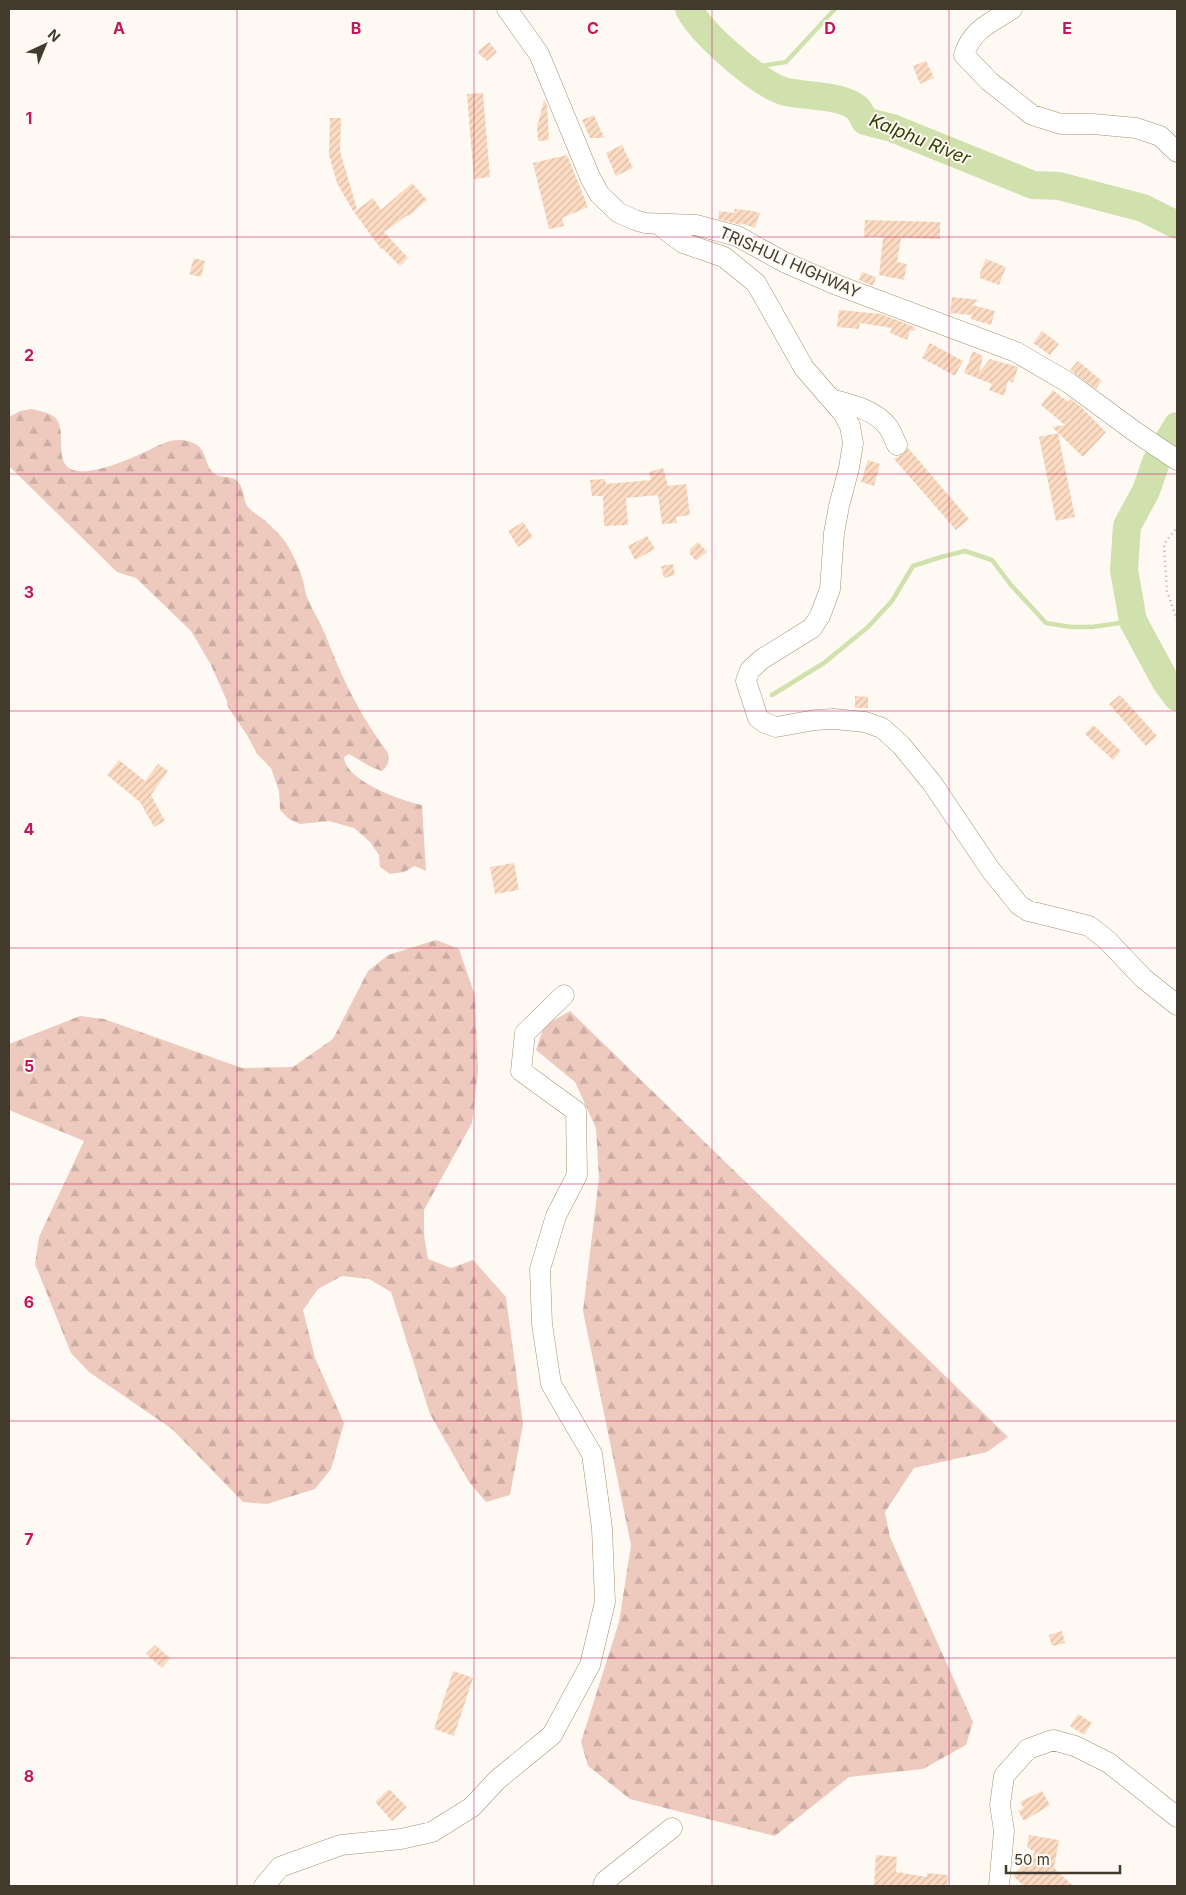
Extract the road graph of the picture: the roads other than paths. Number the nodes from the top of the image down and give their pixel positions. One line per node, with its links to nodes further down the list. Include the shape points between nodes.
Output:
1 (507, 9): 4 (street, TRISHULI HIGHWAY, via 539,54 583,163 600,194 619,213)
2 (1012, 9): 3 (street, via 968,42 964,55 989,81 1032,115 1061,124 1136,128 1160,136)
3 (1177, 152)
4 (658, 224): 5 (street, via 683,242 724,257 756,283 804,368); 7 (street, TRISHULI HIGHWAY, via 696,224 737,236 784,262 837,285 1016,352 1069,383)
5 (832, 399): 6 (street, via 866,410 879,418 888,426); 9 (street, via 850,426 853,443 834,533 830,589 812,628 750,670 746,681 758,718 776,727 834,719 865,722 882,728 901,745 932,783 990,869 1019,905 1037,914 1089,926 1107,940 1142,978)
6 (897, 445)
7 (1177, 460)
8 (564, 995): 12 (street, via 525,1034 521,1071 576,1112 577,1175 556,1216 540,1269 542,1324 551,1384 592,1454 602,1528 605,1602 590,1666 552,1735 497,1780 472,1807 432,1832 341,1845 280,1867)
9 (1177, 1004)
10 (1177, 1817): 14 (street, via 1109,1763 1075,1746 1053,1740 1028,1749 1004,1776 1000,1805 1004,1831)
11 (672, 1828): 13 (street, via 605,1881)
12 (264, 1886)
13 (603, 1886)
14 (999, 1886)

